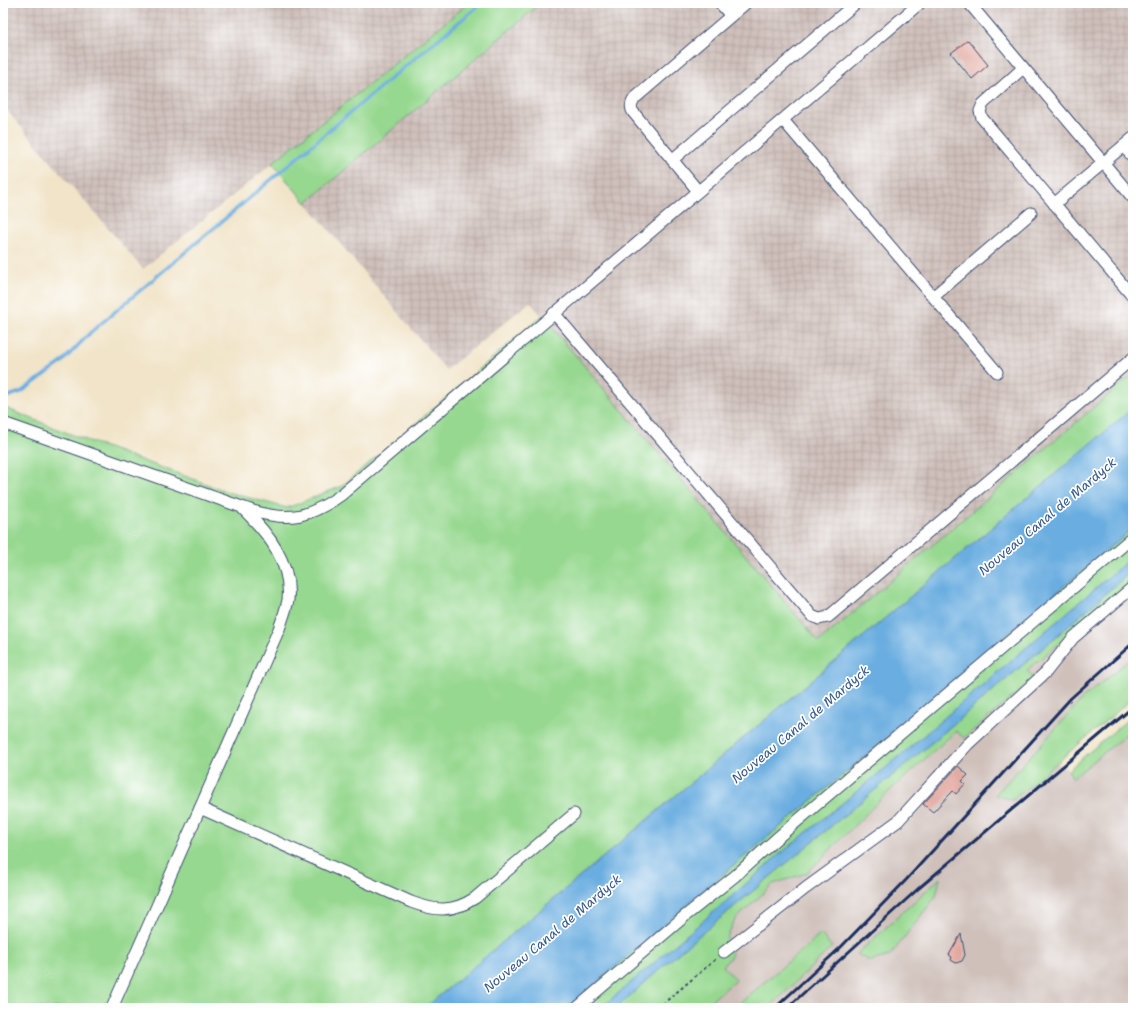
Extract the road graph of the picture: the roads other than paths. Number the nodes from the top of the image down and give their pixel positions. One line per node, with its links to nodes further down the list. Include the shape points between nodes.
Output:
1 (720, 3): 6 (street)
2 (746, 3): 6 (street)
3 (856, 3): 12 (street)
4 (969, 3): 7 (street)
5 (918, 4): 8 (street)
6 (731, 16): 12 (street, via 631,104 633,112)
7 (1023, 68): 13 (street); 16 (street, via 982,104 980,114)
8 (783, 120): 14 (street); 18 (street)
9 (1133, 138): 10 (street)
10 (1123, 146): 11 (street); 13 (street)
11 (1133, 158)
12 (672, 160): 14 (street)
13 (1103, 163): 15 (street); 16 (street)
14 (698, 191): 20 (street)
15 (1133, 198)
16 (1054, 204): 19 (street)
17 (1031, 213): 18 (street)
18 (933, 297): 22 (street)
19 (1133, 297)
20 (550, 317): 21 (street, via 806,610 819,619 828,617); 24 (street, via 341,495 322,508 289,517 271,516)
21 (1133, 358)
22 (997, 372)
23 (3, 423): 24 (street)
24 (241, 508): 27 (street, via 262,528 276,548 286,574 288,601 279,629)
25 (1133, 537): 31 (street)
26 (1133, 587): 29 (street, via 1073,638 1046,672 968,744 898,821)
27 (200, 808): 28 (street, via 411,902 440,910 461,906 475,898); 30 (street)
28 (574, 814)
29 (724, 952)
30 (112, 1008)
31 (577, 1008)

